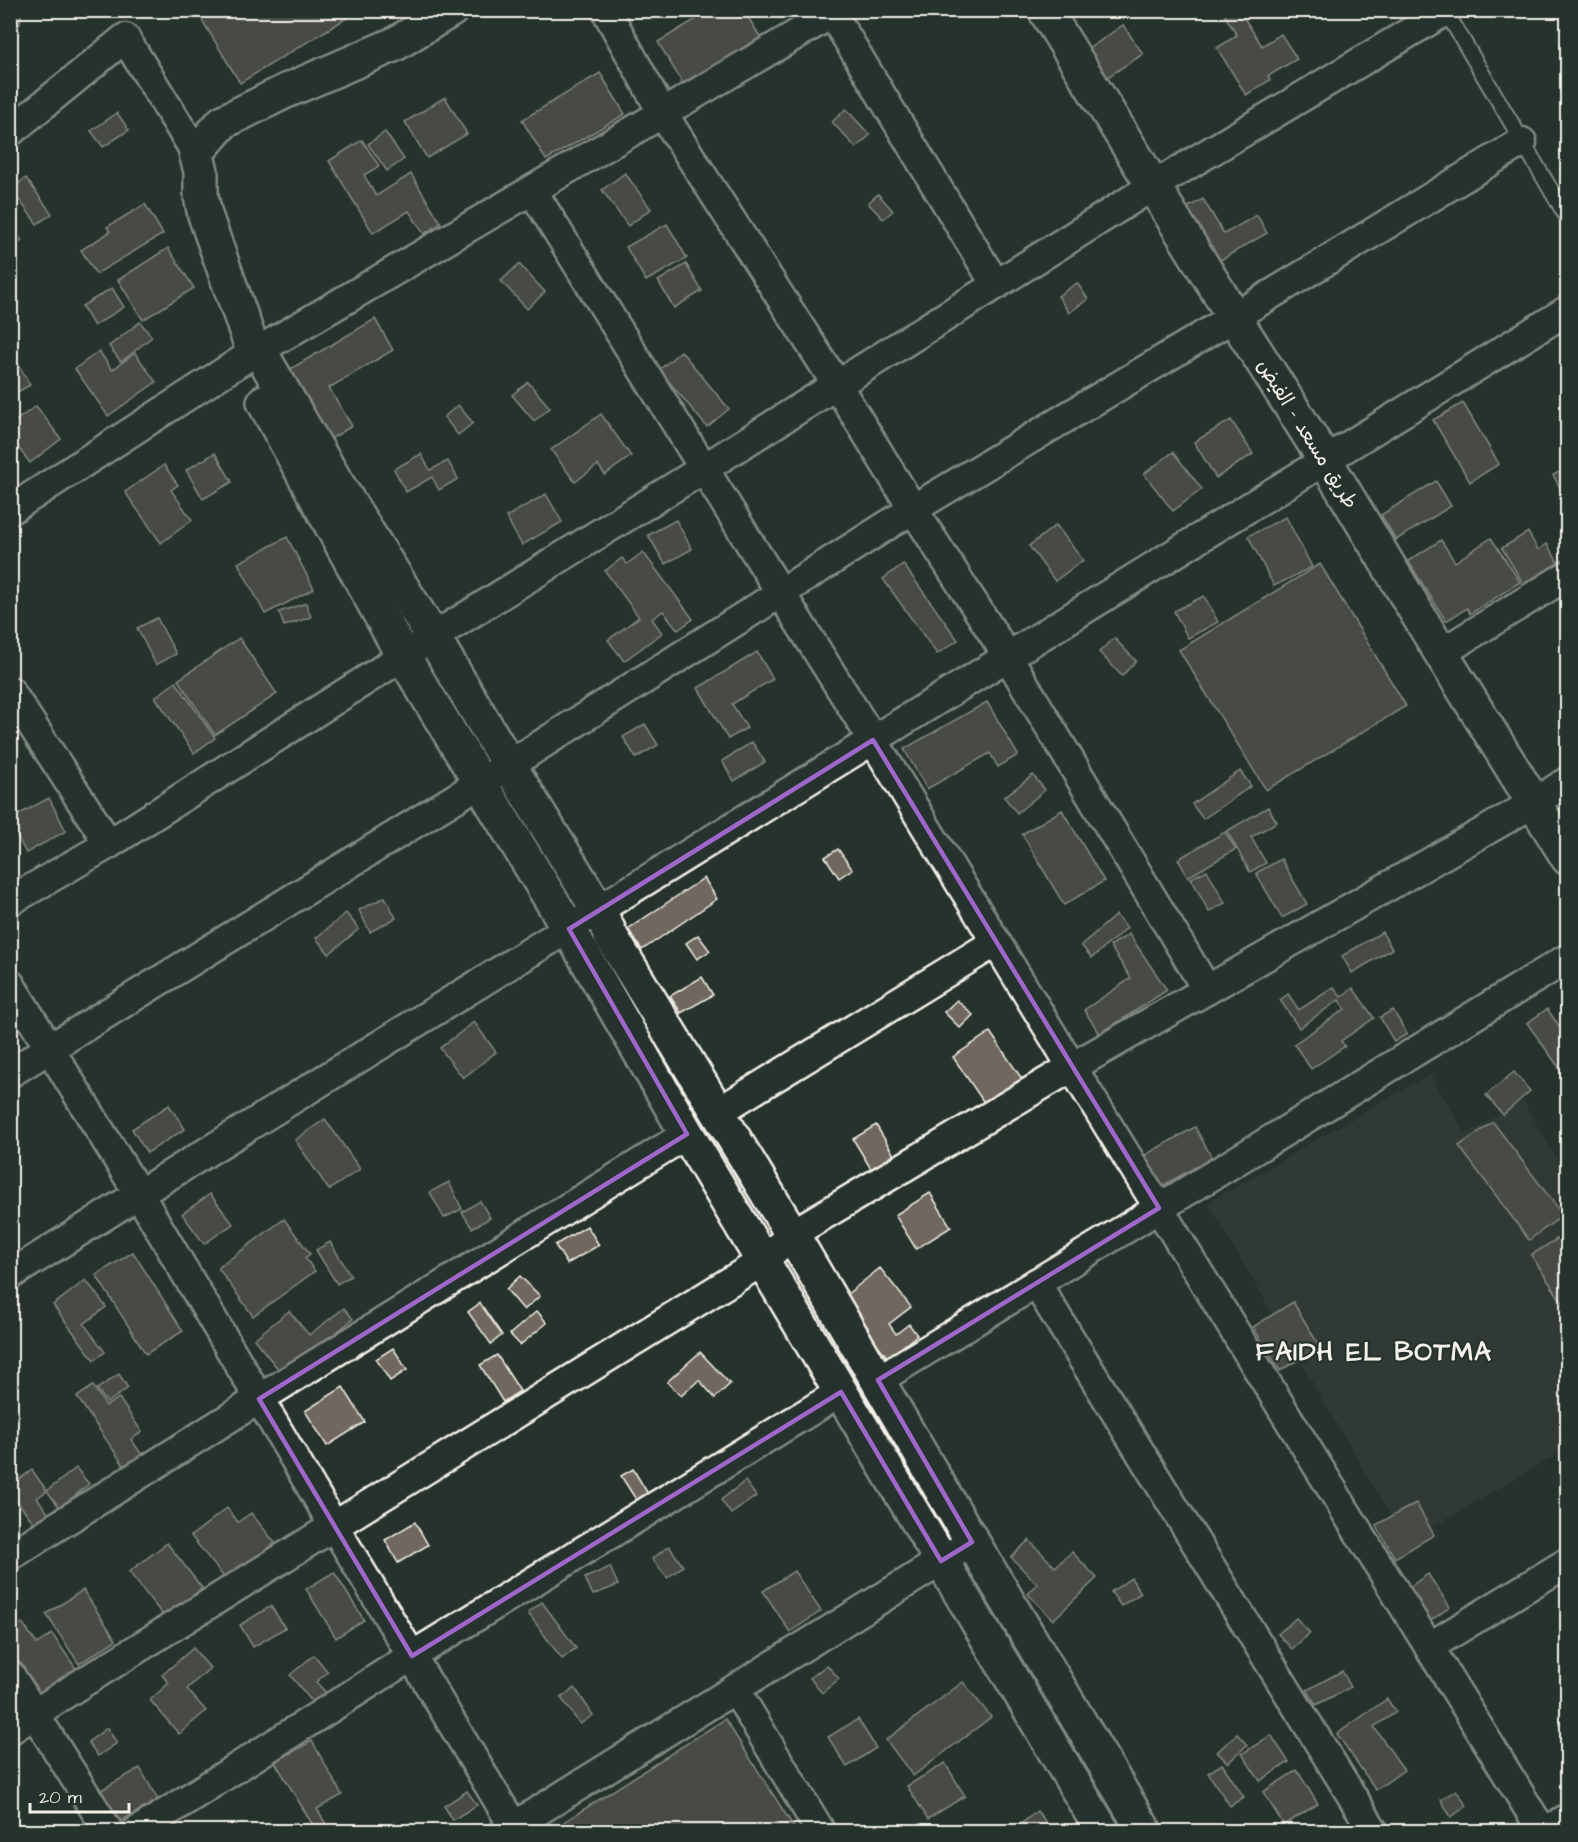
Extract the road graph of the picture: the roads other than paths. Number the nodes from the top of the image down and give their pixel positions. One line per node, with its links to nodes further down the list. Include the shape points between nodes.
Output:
1 (451, 10): 9 (main road, via 395,44 223,122)
2 (606, 10): 6 (street)
3 (1045, 10): 10 (main road, طريق مسعد - الفيض)
4 (1446, 11): 8 (lane); 10 (street)
5 (833, 12): 6 (street); 13 (street)
6 (663, 114): 11 (street); 17 (street)
7 (10, 132): 9 (street, via 125,38)
8 (1522, 142): 12 (lane); 15 (street)
9 (196, 153): 16 (main road, via 205,215)
10 (1153, 186): 13 (street); 15 (main road, طريق مسعد - الفيض)
11 (532, 190): 16 (street); 19 (street)
12 (1568, 219)
13 (996, 285): 17 (street)
14 (1568, 310): 18 (street)
15 (1234, 317): 18 (main road, طريق مسعد - الفيض); 20 (street)
16 (250, 351): 21 (street); 24 (main road); 26 (main road)
17 (837, 385): 19 (street); 20 (street)
18 (1325, 460): 25 (main road, طريق مسعد - الفيض); 27 (street)
19 (703, 469): 23 (street); 24 (street)
20 (913, 509): 23 (street); 27 (street)
21 (10, 510)
22 (1568, 575): 25 (street)
23 (780, 592): 29 (street); 30 (street)
24 (433, 637): 26 (street); 30 (main road)
25 (1441, 653): 33 (main road, طريق مسعد - الفيض)
26 (403, 656): 32 (main road); 34 (street)
27 (1008, 657): 29 (street); 42 (street)
28 (10, 692): 34 (street)
29 (873, 740): 37 (street); 39 (street)
30 (509, 765): 32 (street); 37 (main road)
31 (1568, 781): 33 (street)
32 (479, 784): 38 (main road); 43 (street)
33 (1534, 803): 35 (main road, طريق مسعد - الفيض); 42 (street)
34 (109, 844): 36 (street)
35 (1568, 858)
36 (10, 901)
37 (599, 911): 38 (street); 46 (main road)
38 (569, 929): 47 (main road); 48 (street)
39 (996, 942): 44 (street); 46 (street)
40 (1568, 958): 49 (street)
41 (10, 984): 43 (street)
42 (1207, 990): 44 (street)
43 (50, 1050): 45 (street); 48 (street)
44 (1072, 1067): 49 (street); 50 (street)
45 (10, 1073)
46 (718, 1112): 50 (main road)
47 (687, 1134): 51 (main road); 56 (street)
48 (139, 1194): 52 (street); 56 (street)
49 (1159, 1208): 53 (street); 62 (street)
50 (792, 1234): 51 (street); 54 (main road)
51 (763, 1261): 55 (main road); 57 (street)
52 (10, 1275)
53 (1036, 1283): 54 (street); 75 (street)
54 (878, 1380): 58 (main road)
55 (841, 1392): 60 (main road); 63 (street)
56 (259, 1399): 57 (street); 59 (street)
57 (334, 1526): 63 (street); 66 (street)
58 (972, 1542): 60 (street); 74 (main road)
59 (10, 1556)
60 (941, 1561): 65 (street); 73 (main road)
61 (1568, 1562): 62 (street)
62 (1430, 1647): 76 (street)
63 (412, 1656): 69 (street); 71 (street)
64 (10, 1675): 66 (street)
65 (735, 1689): 69 (street); 72 (street)
66 (35, 1714): 67 (street); 70 (street)
67 (10, 1730)
68 (1568, 1818): 76 (street)
69 (511, 1830)
70 (109, 1832)
71 (136, 1832)
72 (821, 1832)
73 (1103, 1832)
74 (1145, 1832)
75 (1374, 1832)
76 (1545, 1832)

